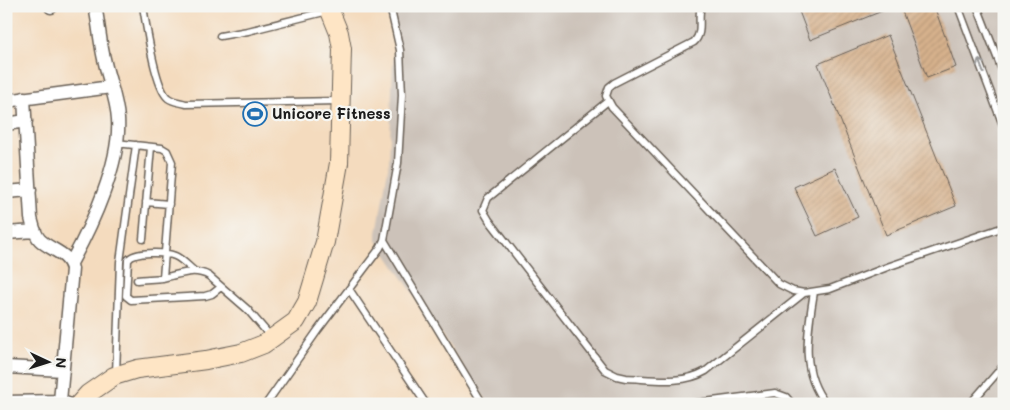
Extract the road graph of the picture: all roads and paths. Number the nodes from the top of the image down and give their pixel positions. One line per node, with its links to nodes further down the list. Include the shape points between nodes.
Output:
1 (95, 6): 11 (street)
2 (143, 6): 14 (lane, via 158,81 166,96 174,101 186,104)
3 (390, 6): 30 (lane, via 400,50 402,95 398,163)
4 (701, 6): 15 (lane, via 699,32 691,45 614,83 607,92)
5 (958, 6): 18 (lane, one-way to 5)
6 (977, 6): 9 (lane)
7 (328, 8): 8 (lane); 14 (street, via 342,49)
8 (220, 36)
9 (1002, 65): 10 (lane)
10 (1004, 75)
11 (111, 87): 12 (street); 19 (street, via 118,118)
12 (24, 98): 13 (street); 16 (street)
13 (6, 101)
14 (341, 101): 40 (street, via 339,164 323,250 308,302 296,321)
15 (608, 101): 39 (lane, via 779,284); 39 (lane, via 488,198 483,210 598,363 610,373 626,378 678,380 697,377)
16 (26, 121): 17 (street); 22 (street)
17 (6, 124)
18 (1004, 128)
19 (116, 143): 20 (lane); 32 (street, via 94,216)
20 (136, 145): 21 (lane); 44 (lane, via 120,262)
21 (151, 147): 24 (lane); 25 (lane, via 162,148 171,156)
22 (30, 190): 23 (street); 27 (street)
23 (6, 192)
24 (146, 202): 25 (lane); 29 (lane)
25 (169, 204): 31 (lane)
26 (1004, 227): 38 (lane)
27 (35, 231): 28 (street); 32 (street, via 40,239)
28 (6, 234)
29 (143, 239)
30 (384, 240): 37 (lane); 50 (lane)
31 (164, 253): 33 (lane, via 179,258); 34 (lane); 36 (lane, via 130,257 126,286 129,299 205,296)
32 (71, 263): 43 (street)
33 (194, 271): 34 (lane); 36 (lane, via 209,276)
34 (162, 278): 35 (lane)
35 (137, 280)
36 (221, 287): 40 (lane, via 247,309)
37 (349, 289): 48 (lane); 49 (lane)
38 (814, 292): 39 (lane); 53 (lane, via 808,334 808,365)
39 (804, 293)
40 (272, 338): 44 (street, via 241,353)
41 (1004, 365): 54 (lane)
42 (6, 367): 43 (street)
43 (63, 370): 46 (street)
44 (116, 375): 47 (street)
45 (6, 402): 46 (street)
46 (64, 402)
47 (79, 404)
48 (266, 404)
49 (426, 404)
50 (483, 404)
51 (689, 404): 52 (lane, via 775,394 786,397)
52 (792, 404)
53 (826, 404)
54 (970, 404)

